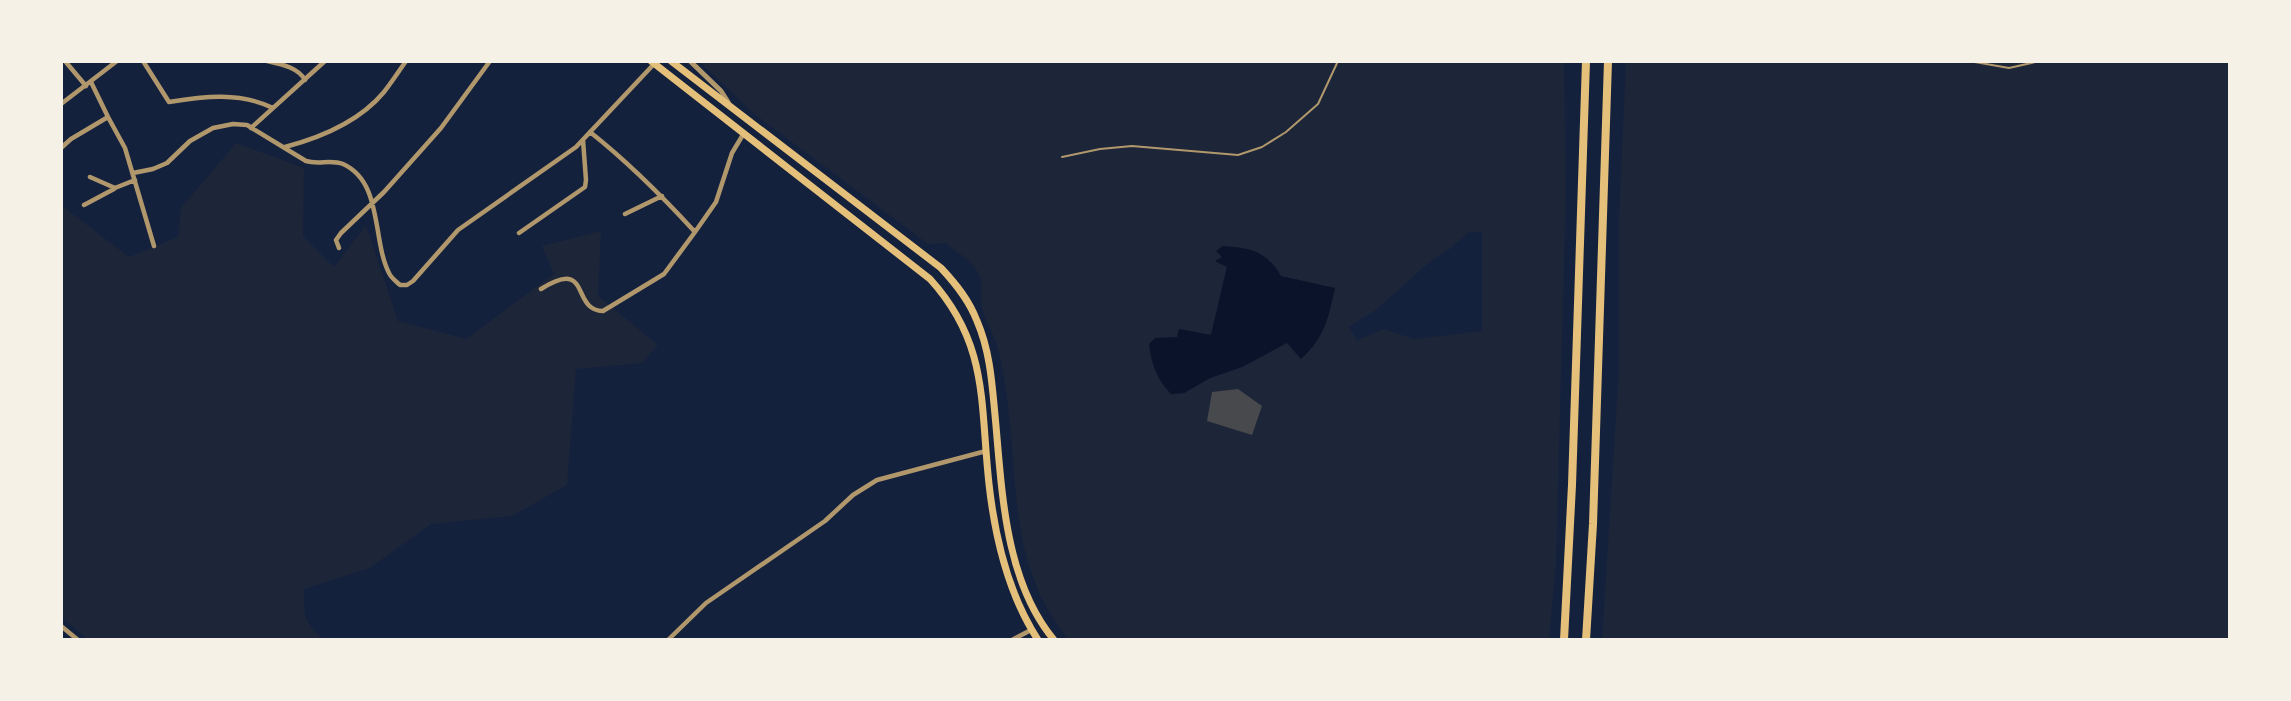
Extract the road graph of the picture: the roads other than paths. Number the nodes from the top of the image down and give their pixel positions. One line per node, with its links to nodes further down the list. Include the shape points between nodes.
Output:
1 (65, 61): 18 (street)
2 (117, 61): 17 (street)
3 (143, 61): 20 (street, via 169,102 243,97)
4 (267, 61): 16 (street, via 288,66)
5 (325, 61): 16 (street)
6 (406, 61): 28 (street, via 382,94 361,112 310,141)
7 (490, 61): 36 (street, via 441,128)
8 (671, 61): 21 (main road)
9 (690, 61): 21 (street, via 721,91)
10 (1338, 61): 30 (lane, via 1318,104 1262,147 1238,155 1132,146)
11 (1586, 61): 58 (highway)
12 (1608, 61): 59 (highway)
13 (1969, 61): 14 (lane, via 2009,68)
14 (2040, 61)
15 (654, 62): 24 (street); 25 (main road)
16 (305, 80): 20 (street)
17 (91, 82): 18 (street); 22 (street)
18 (86, 86): 19 (street)
19 (61, 104)
20 (273, 107): 23 (street)
21 (731, 108): 29 (main road)
22 (108, 117): 27 (street); 32 (street)
23 (251, 128): 28 (street); 32 (street, via 233,124 213,128 190,141 167,163)
24 (590, 132): 26 (street); 35 (street)
25 (744, 133): 31 (main road); 39 (street, via 716,201)
26 (583, 140): 36 (street, via 458,230 407,285 389,275); 40 (street, via 584,187)
27 (61, 148)
28 (284, 148): 36 (street, via 306,161 330,160 356,172)
29 (791, 154): 31 (main road); 45 (main road, via 952,280 977,321)
30 (1062, 158)
31 (783, 164): 44 (main road, via 936,285 964,326 978,363)
32 (134, 176): 34 (street); 41 (street)
33 (90, 177): 34 (street)
34 (115, 188): 37 (street)
35 (662, 196): 38 (street); 39 (street)
36 (371, 203): 42 (street, via 341,233)
37 (84, 205)
38 (625, 214)
39 (695, 232): 43 (street, via 664,274 603,311 586,303 577,282 569,278 558,278)
40 (519, 233)
41 (154, 246)
42 (339, 248)
43 (541, 289)
44 (979, 380): 45 (main road); 47 (main road)
45 (992, 380): 46 (main road)
46 (998, 449): 47 (main road); 48 (main road, via 1013,548 1026,594)
47 (986, 451): 50 (main road, via 1001,551 1015,599); 54 (street, via 877,480 706,603)
48 (1042, 622): 50 (main road); 57 (main road)
49 (61, 626): 51 (street)
50 (1032, 629): 55 (street); 56 (main road)
51 (72, 634): 52 (street); 53 (street)
52 (67, 640)
53 (78, 640)
54 (668, 640)
55 (1012, 640)
56 (1038, 640)
57 (1054, 640)
58 (1564, 640)
59 (1586, 640)

